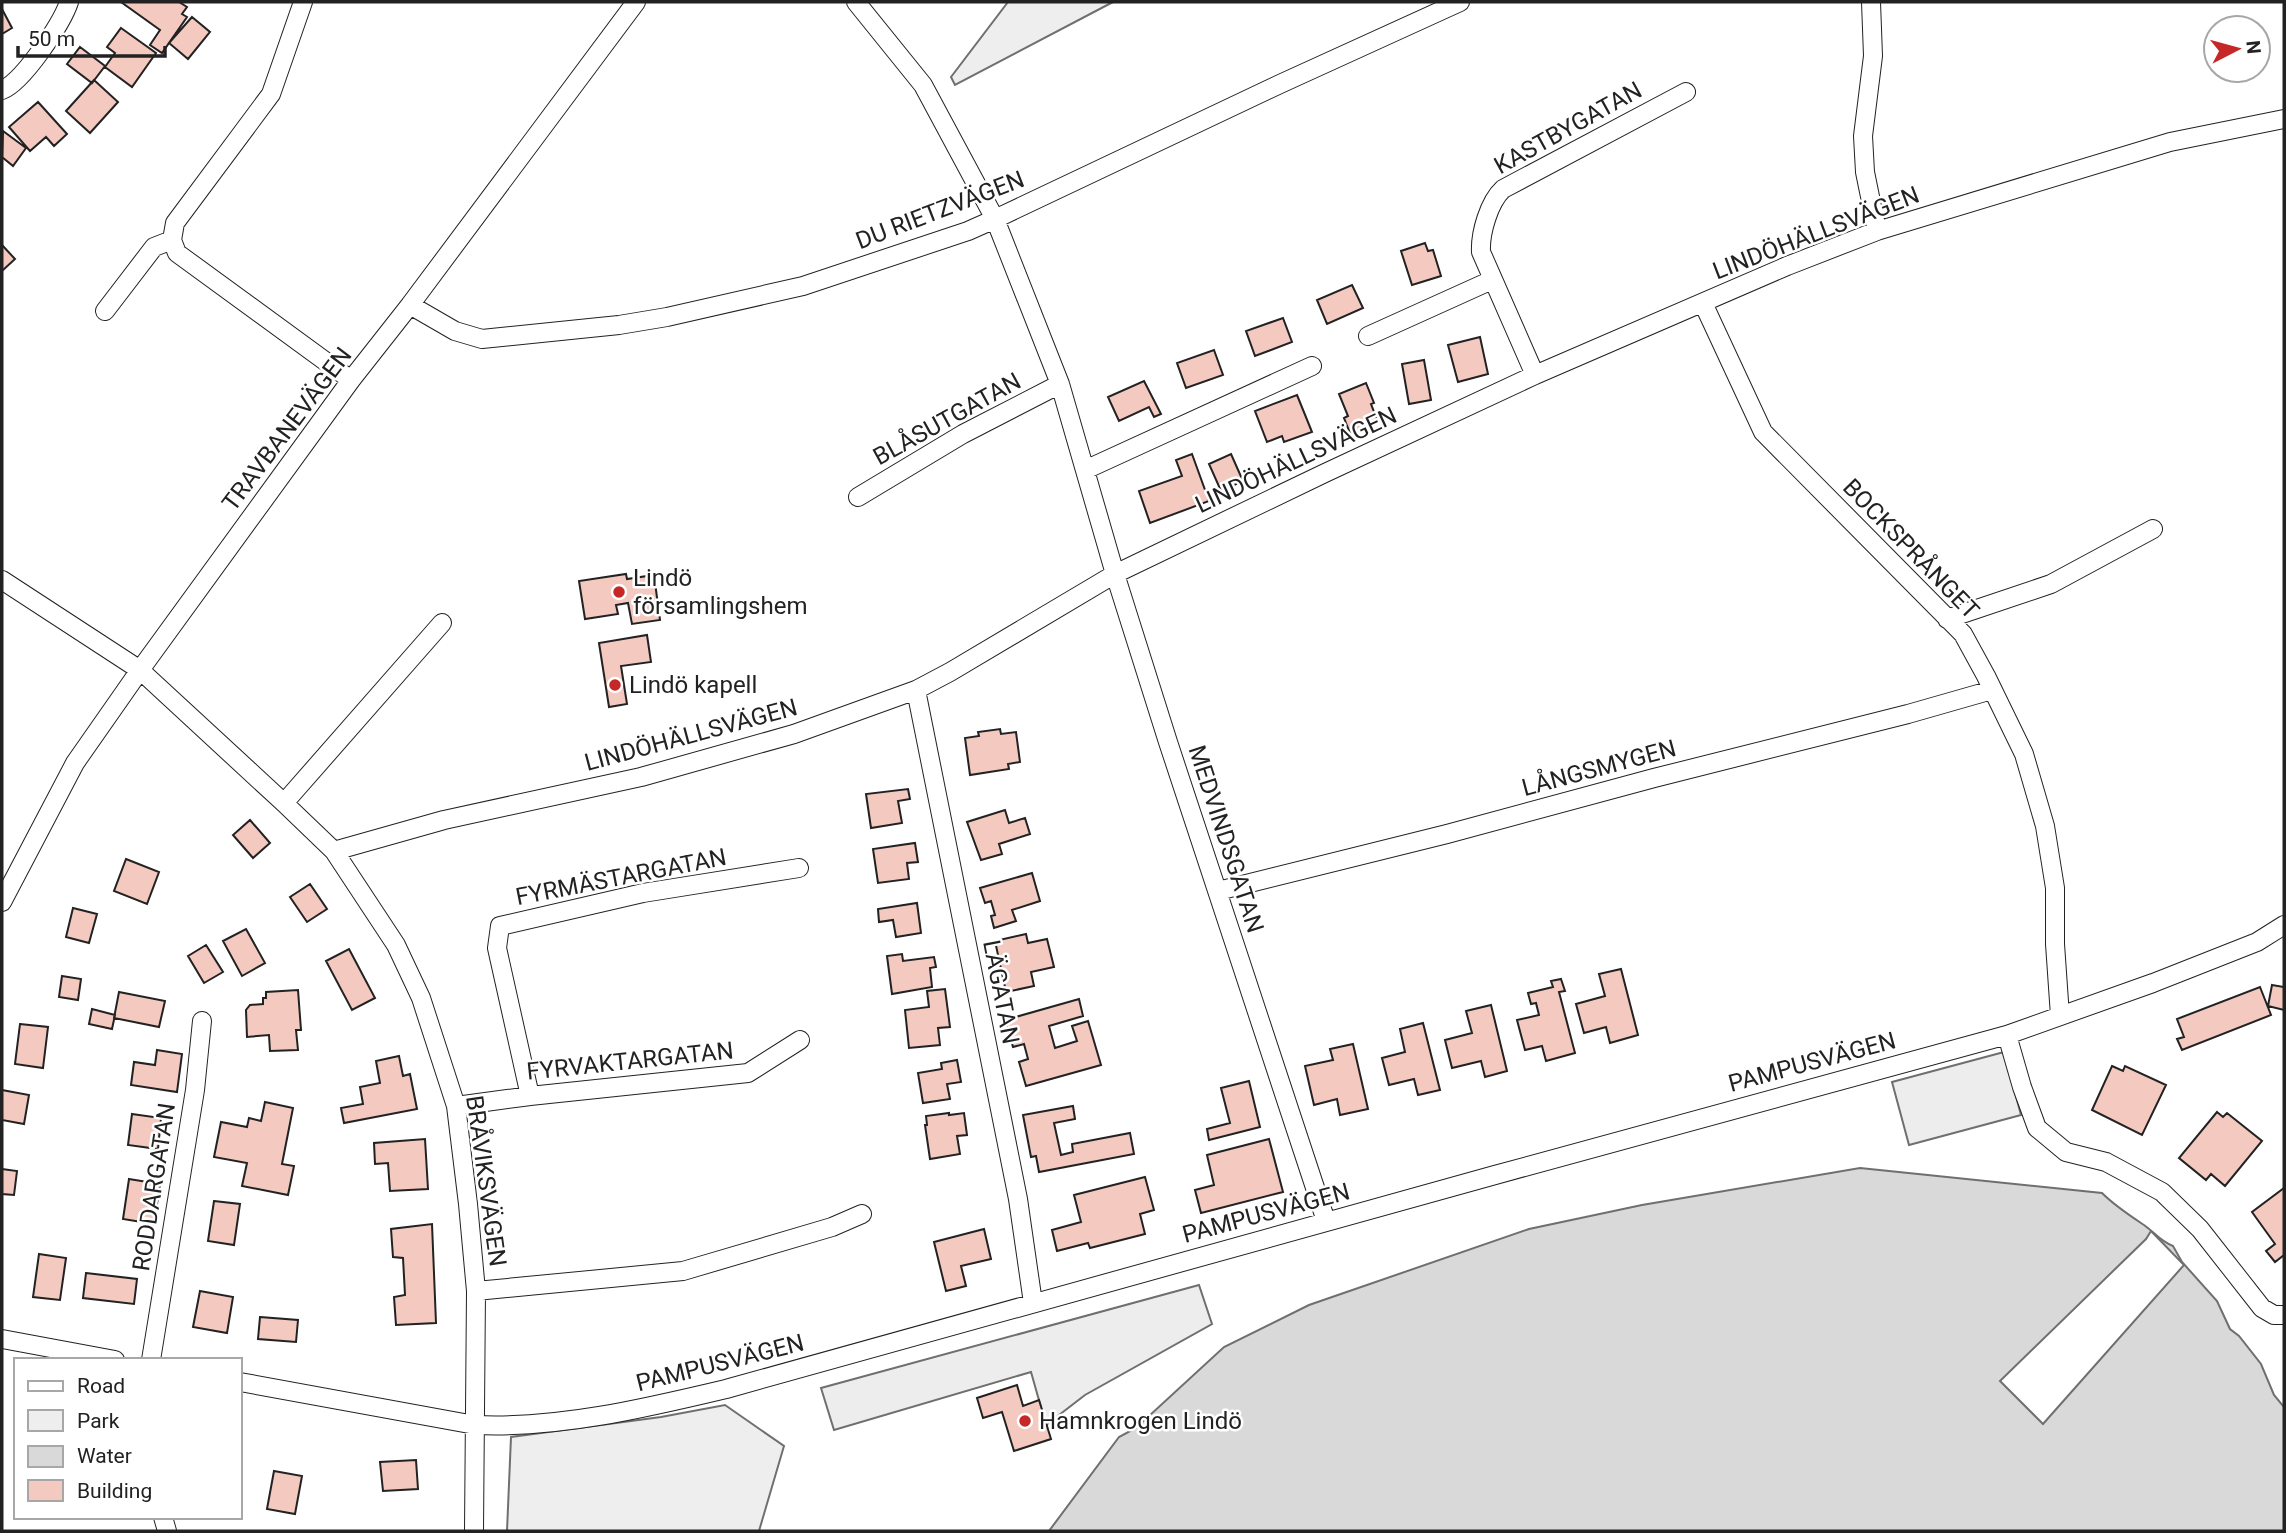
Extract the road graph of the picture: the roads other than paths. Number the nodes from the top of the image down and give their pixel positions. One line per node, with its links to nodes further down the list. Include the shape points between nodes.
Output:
1 (69, 2): 7 (street, via 35,58)
2 (303, 2): 12 (street, via 271,94 175,223)
3 (636, 2): 15 (street, TRAVBANEVÄGEN)
4 (856, 2): 10 (street, MEDVINDSGATAN, via 923,85)
5 (1460, 2): 10 (street, DU RIETZVÄGEN)
6 (1871, 2): 11 (street, via 1873,56 1863,136)
7 (2, 90)
8 (1686, 92): 13 (street, KASTBYGATAN, via 1503,189 1496,196 1480,240)
9 (2284, 119): 11 (street, LINDÖHÄLLSVÄGEN, via 2170,142)
10 (995, 219): 15 (street, DU RIETZVÄGEN, via 803,286 619,325 482,339 455,331); 21 (street, MEDVINDSGATAN)
11 (1877, 231): 14 (street, LINDÖHÄLLSVÄGEN)
12 (172, 240): 16 (street, via 154,247); 20 (street, via 177,253)
13 (1492, 280): 17 (street); 19 (street, KASTBYGATAN)
14 (1703, 303): 19 (street, LINDÖHÄLLSVÄGEN); 27 (street, BOCKSPRÅNGET, via 1763,432)
15 (410, 305): 20 (street, TRAVBANEVÄGEN)
16 (106, 311)
17 (1368, 336)
18 (1311, 366): 22 (street)
19 (1535, 376): 25 (street, LINDÖHÄLLSVÄGEN)
20 (351, 380): 29 (street, TRAVBANEVÄGEN)
21 (1060, 384): 22 (street, MEDVINDSGATAN); 23 (street, BLÅSUTGATAN, via 963,434)
22 (1085, 470): 25 (street, MEDVINDSGATAN)
23 (858, 497)
24 (2153, 529): 27 (street, via 2051,584)
25 (1115, 574): 31 (street, LINDÖHÄLLSVÄGEN); 35 (street, MEDVINDSGATAN)
26 (2, 580): 29 (street, BRÅVIKSVÄGEN)
27 (1947, 619): 30 (street, BOCKSPRÅNGET, via 1963,634)
28 (442, 624): 32 (street)
29 (140, 670): 32 (street, BRÅVIKSVÄGEN); 36 (street, TRAVBANEVÄGEN, via 75,763)
30 (1992, 690): 35 (street, LÅNGSMYGEN); 38 (street, BOCKSPRÅNGET, via 2024,754 2045,826 2055,888)
31 (916, 691): 33 (street, LINDÖHÄLLSVÄGEN, via 794,734 641,777 444,820); 47 (street, LÄGATAN, via 1018,1199)
32 (284, 803): 33 (street, BRÅVIKSVÄGEN)
33 (334, 851): 43 (street, BRÅVIKSVÄGEN, via 396,945 421,999)
34 (799, 868): 42 (street, FYRMÄSTARGATAN, via 643,893 500,926 497,948)
35 (1218, 891): 45 (street, MEDVINDSGATAN)
36 (2, 902)
37 (2284, 925): 38 (street, PAMPUSVÄGEN, via 2257,942)
38 (2060, 1016): 40 (street, PAMPUSVÄGEN)
39 (202, 1021): 51 (street, RODDARGATAN)
40 (2007, 1035): 45 (street, PAMPUSVÄGEN); 48 (street, via 2037,1128 2066,1152 2106,1161 2162,1192 2200,1229 2262,1308)
41 (800, 1040): 42 (street, FYRVAKTARGATAN, via 748,1073)
42 (530, 1096): 43 (street, FYRVAKTARGATAN)
43 (456, 1106): 46 (street, BRÅVIKSVÄGEN)
44 (862, 1214): 46 (street, via 683,1271)
45 (1326, 1222): 47 (street, PAMPUSVÄGEN)
46 (476, 1291): 53 (street, BRÅVIKSVÄGEN)
47 (1032, 1303): 53 (street, PAMPUSVÄGEN, via 638,1410)
48 (2284, 1315)
49 (2, 1339): 50 (street)
50 (104, 1358)
51 (151, 1358)
52 (242, 1382): 53 (street, PAMPUSVÄGEN)
53 (475, 1425): 54 (street, BRÅVIKSVÄGEN)
54 (474, 1531)

